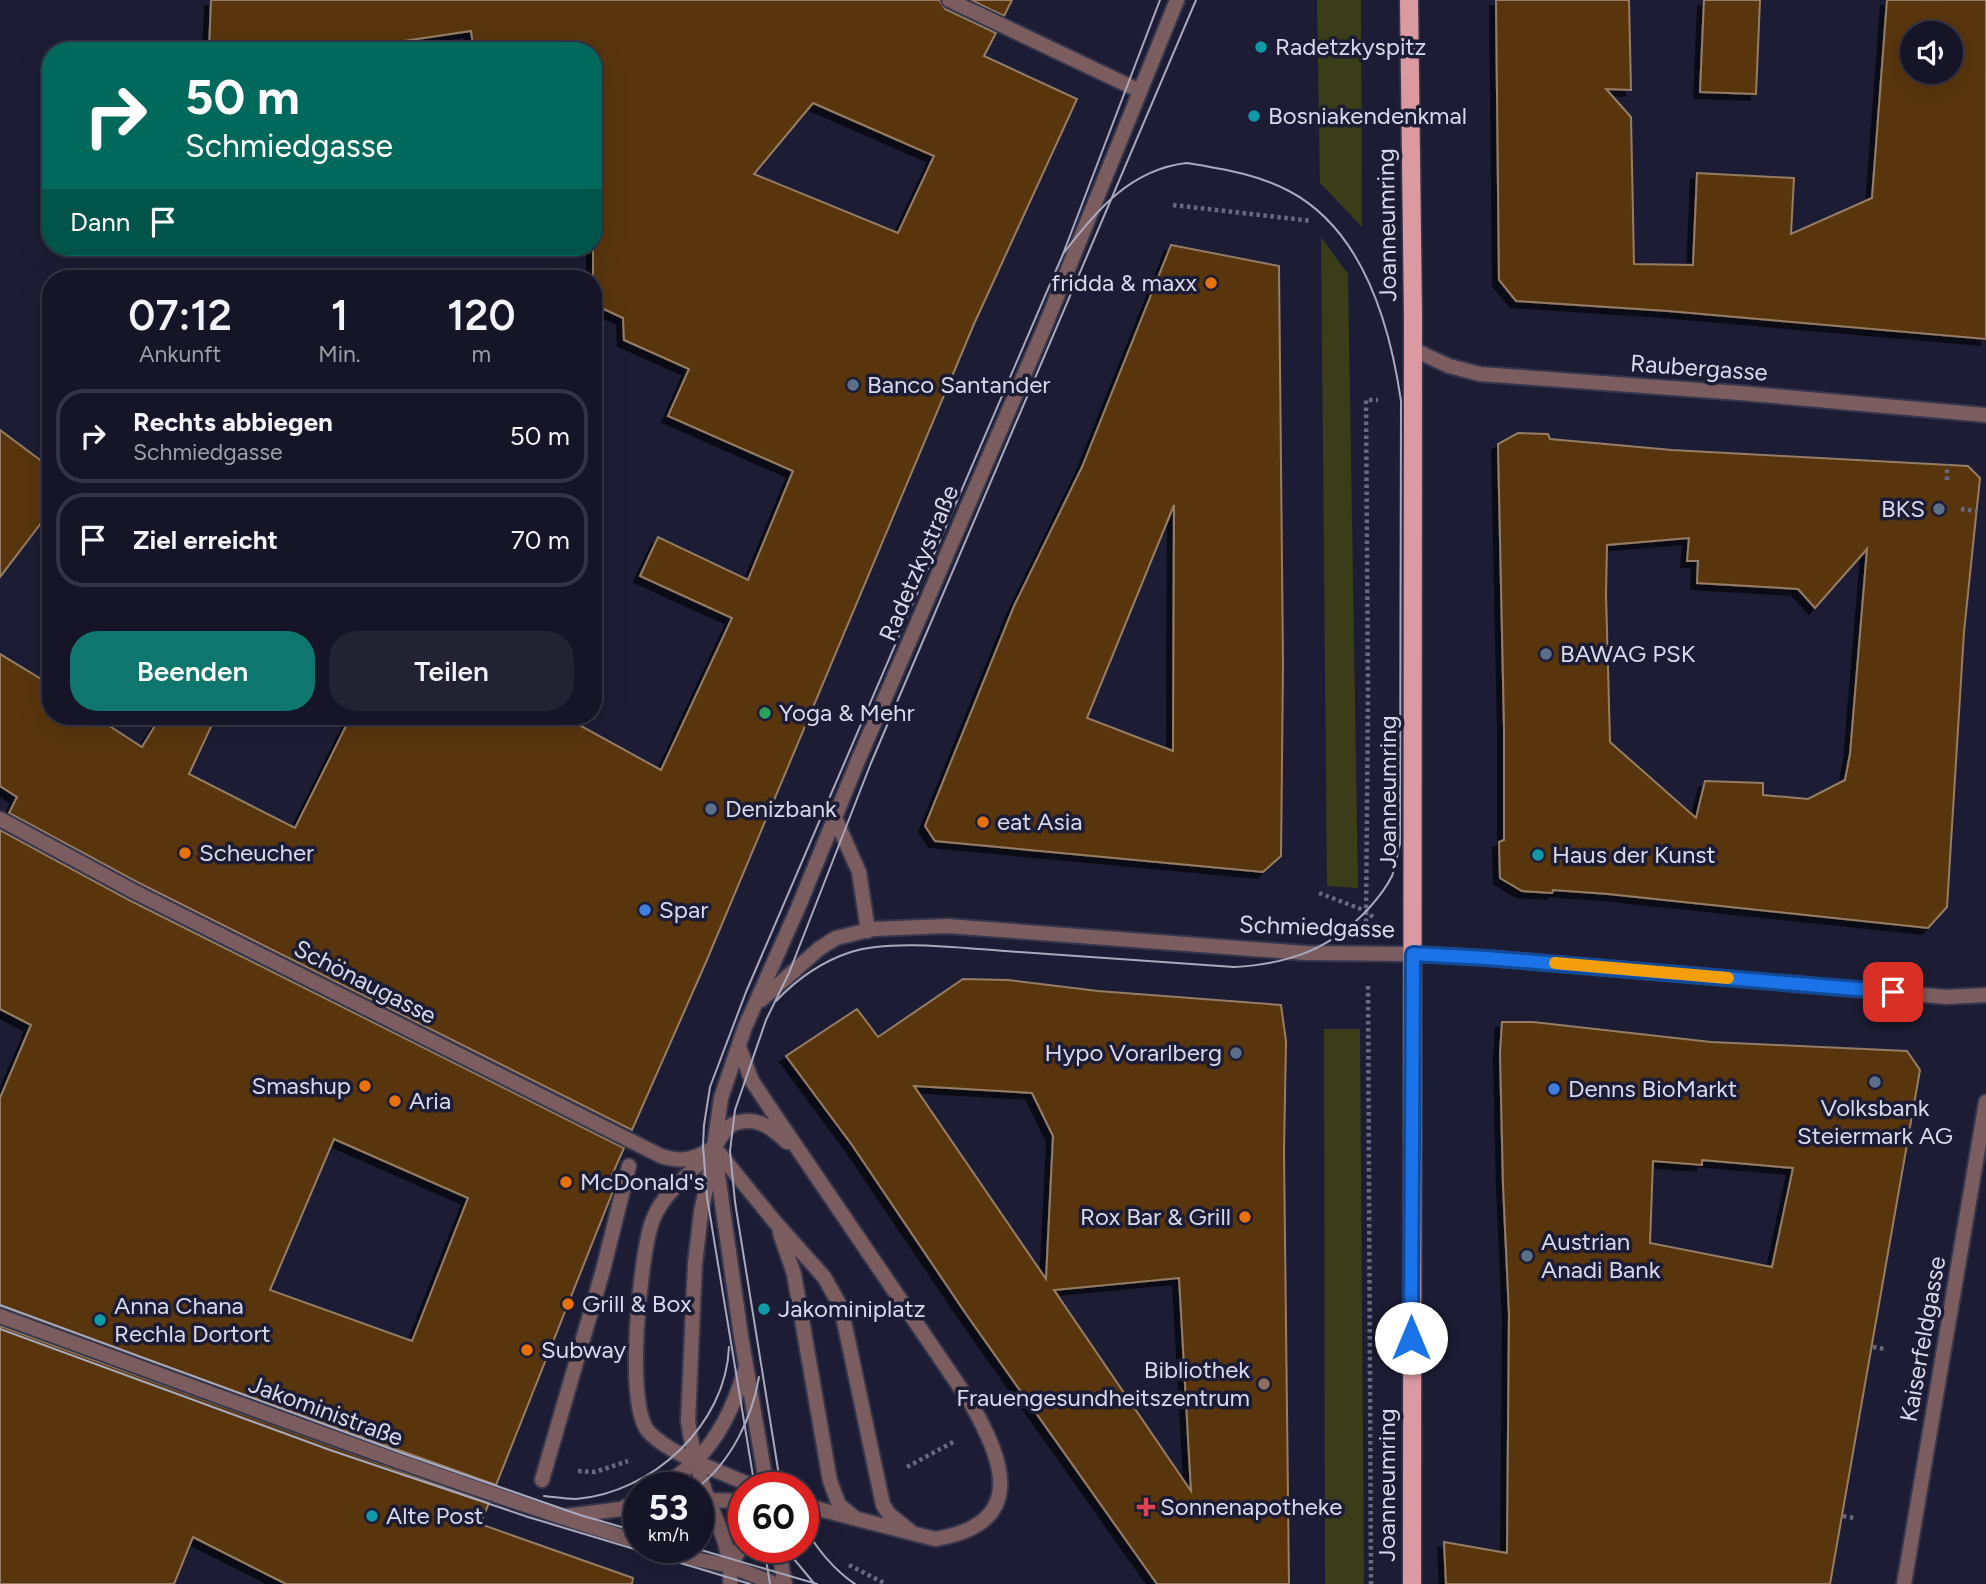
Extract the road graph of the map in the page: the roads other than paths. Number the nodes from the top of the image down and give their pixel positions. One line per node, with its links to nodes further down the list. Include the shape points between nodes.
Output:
1 (948, 0): 4 (street)
2 (1177, 0): 4 (street, Radetzkystraße)
3 (1409, 0): 5 (main road, Joanneumring)
4 (1140, 91): 7 (street, Radetzkystraße)
5 (1412, 349): 6 (street, Raubergasse, via 1480,374); 10 (main road, Joanneumring)
6 (1986, 415)
7 (835, 818): 9 (street, via 859,872); 12 (street, Radetzkystraße)
8 (0, 819): 16 (street, Schönaugasse, via 145,897)
9 (867, 930): 10 (street, Schmiedgasse, via 947,926 1306,953); 12 (street, Schmiedgasse, via 836,938 820,948)
10 (1413, 954): 11 (street, Schmiedgasse, via 1947,997); 43 (main road, Joanneumring)
11 (1986, 995)
12 (754, 1006): 13 (street, Radetzkystraße)
13 (739, 1047): 15 (street, Radetzkystraße, via 721,1098); 17 (street, via 752,1080)
14 (1986, 1102): 44 (street, Kaiserfeldgasse)
15 (715, 1147): 16 (street, via 695,1158); 17 (street, via 732,1124 756,1121); 19 (street); 20 (street); 22 (street); 23 (street, via 695,1264 688,1421)
16 (674, 1160): 19 (street)
17 (808, 1162): 34 (street, via 970,1402 997,1456 1000,1493 984,1521 953,1536)
18 (629, 1166): 27 (street)
19 (680, 1184): 23 (street, via 657,1210 646,1247 636,1350 639,1411 660,1442)
20 (775, 1222): 32 (street, via 794,1274 830,1481 839,1505); 34 (street, via 824,1277 841,1307 883,1505)
21 (0, 1316): 31 (street, Jakoministraße)
22 (746, 1366): 23 (street, via 724,1422); 26 (street)
23 (696, 1461): 24 (street); 25 (street); 28 (street)
24 (682, 1472)
25 (698, 1472)
26 (764, 1472)
27 (544, 1474)
28 (728, 1475)
29 (621, 1509): 31 (street)
30 (819, 1510): 32 (street)
31 (558, 1517): 35 (street, Jakoministraße)
32 (860, 1521): 34 (street)
33 (714, 1522): 39 (street)
34 (917, 1536)
35 (623, 1537)
36 (714, 1563): 39 (street)
37 (732, 1563): 39 (street)
38 (781, 1563): 42 (street)
39 (731, 1566): 40 (street); 41 (street)
40 (730, 1584)
41 (775, 1584)
42 (785, 1584)
43 (1412, 1584)
44 (1904, 1584)

